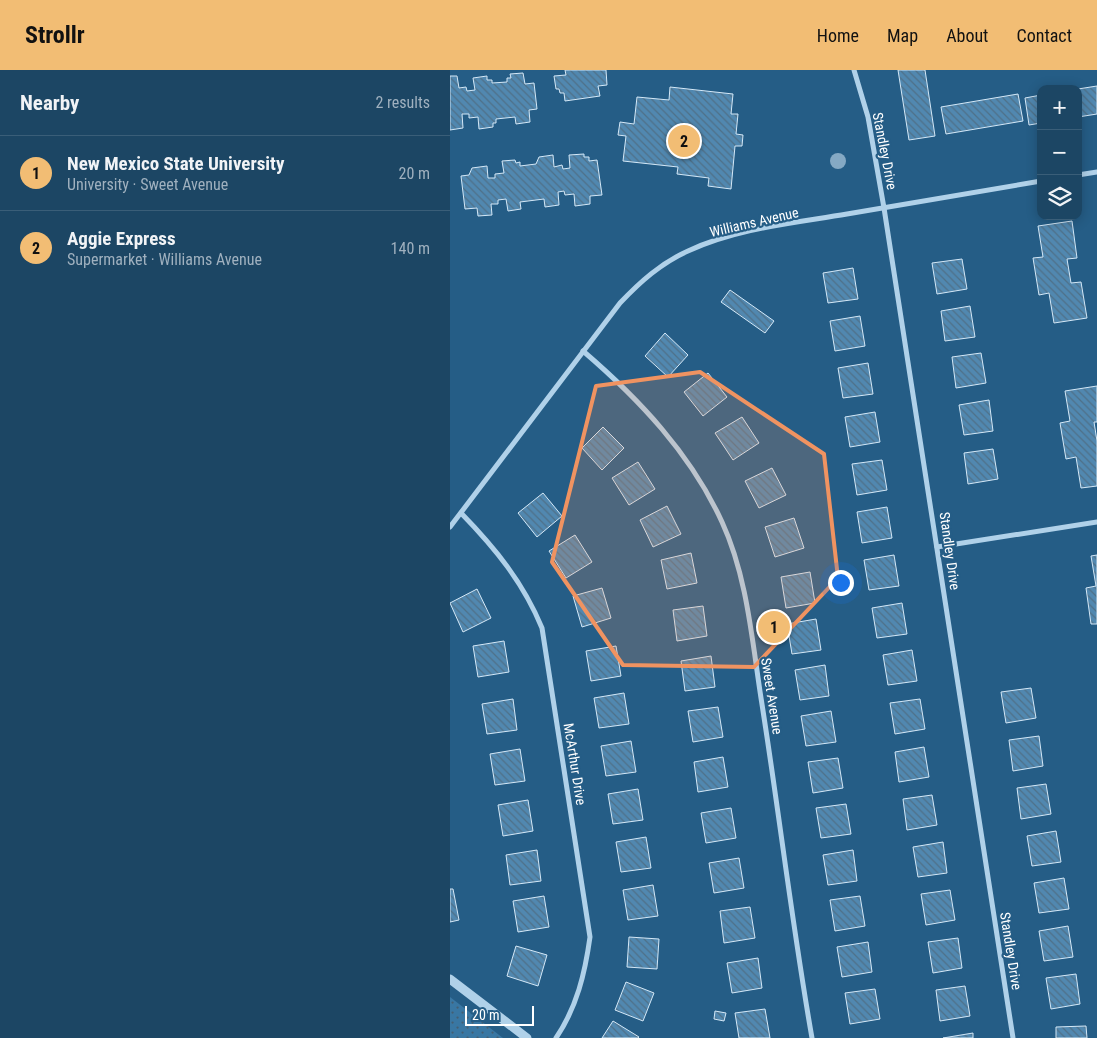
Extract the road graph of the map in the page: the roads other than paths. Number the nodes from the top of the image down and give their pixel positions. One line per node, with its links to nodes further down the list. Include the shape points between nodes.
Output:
1 (854, 70): 5 (street, Standley Drive, via 868,118)
2 (1097, 173): 3 (street)
3 (1082, 175)
4 (1037, 182): 5 (street, Williams Avenue)
5 (884, 208): 6 (street, Williams Avenue, via 747,232 689,251 651,273 631,291); 10 (street, Standley Drive)
6 (583, 351): 7 (street, Williams Avenue); 14 (street, Sweet Avenue, via 619,382 669,436 722,522 738,564)
7 (461, 513): 9 (street, Williams Avenue); 13 (street, McArthur Drive, via 494,547 530,599 542,628 590,937 586,970 576,1001)
8 (1097, 522): 10 (street)
9 (450, 527)
10 (937, 546): 15 (street, Standley Drive)
11 (450, 979): 12 (street)
12 (527, 1038)
13 (556, 1038)
14 (812, 1038)
15 (1013, 1038)

